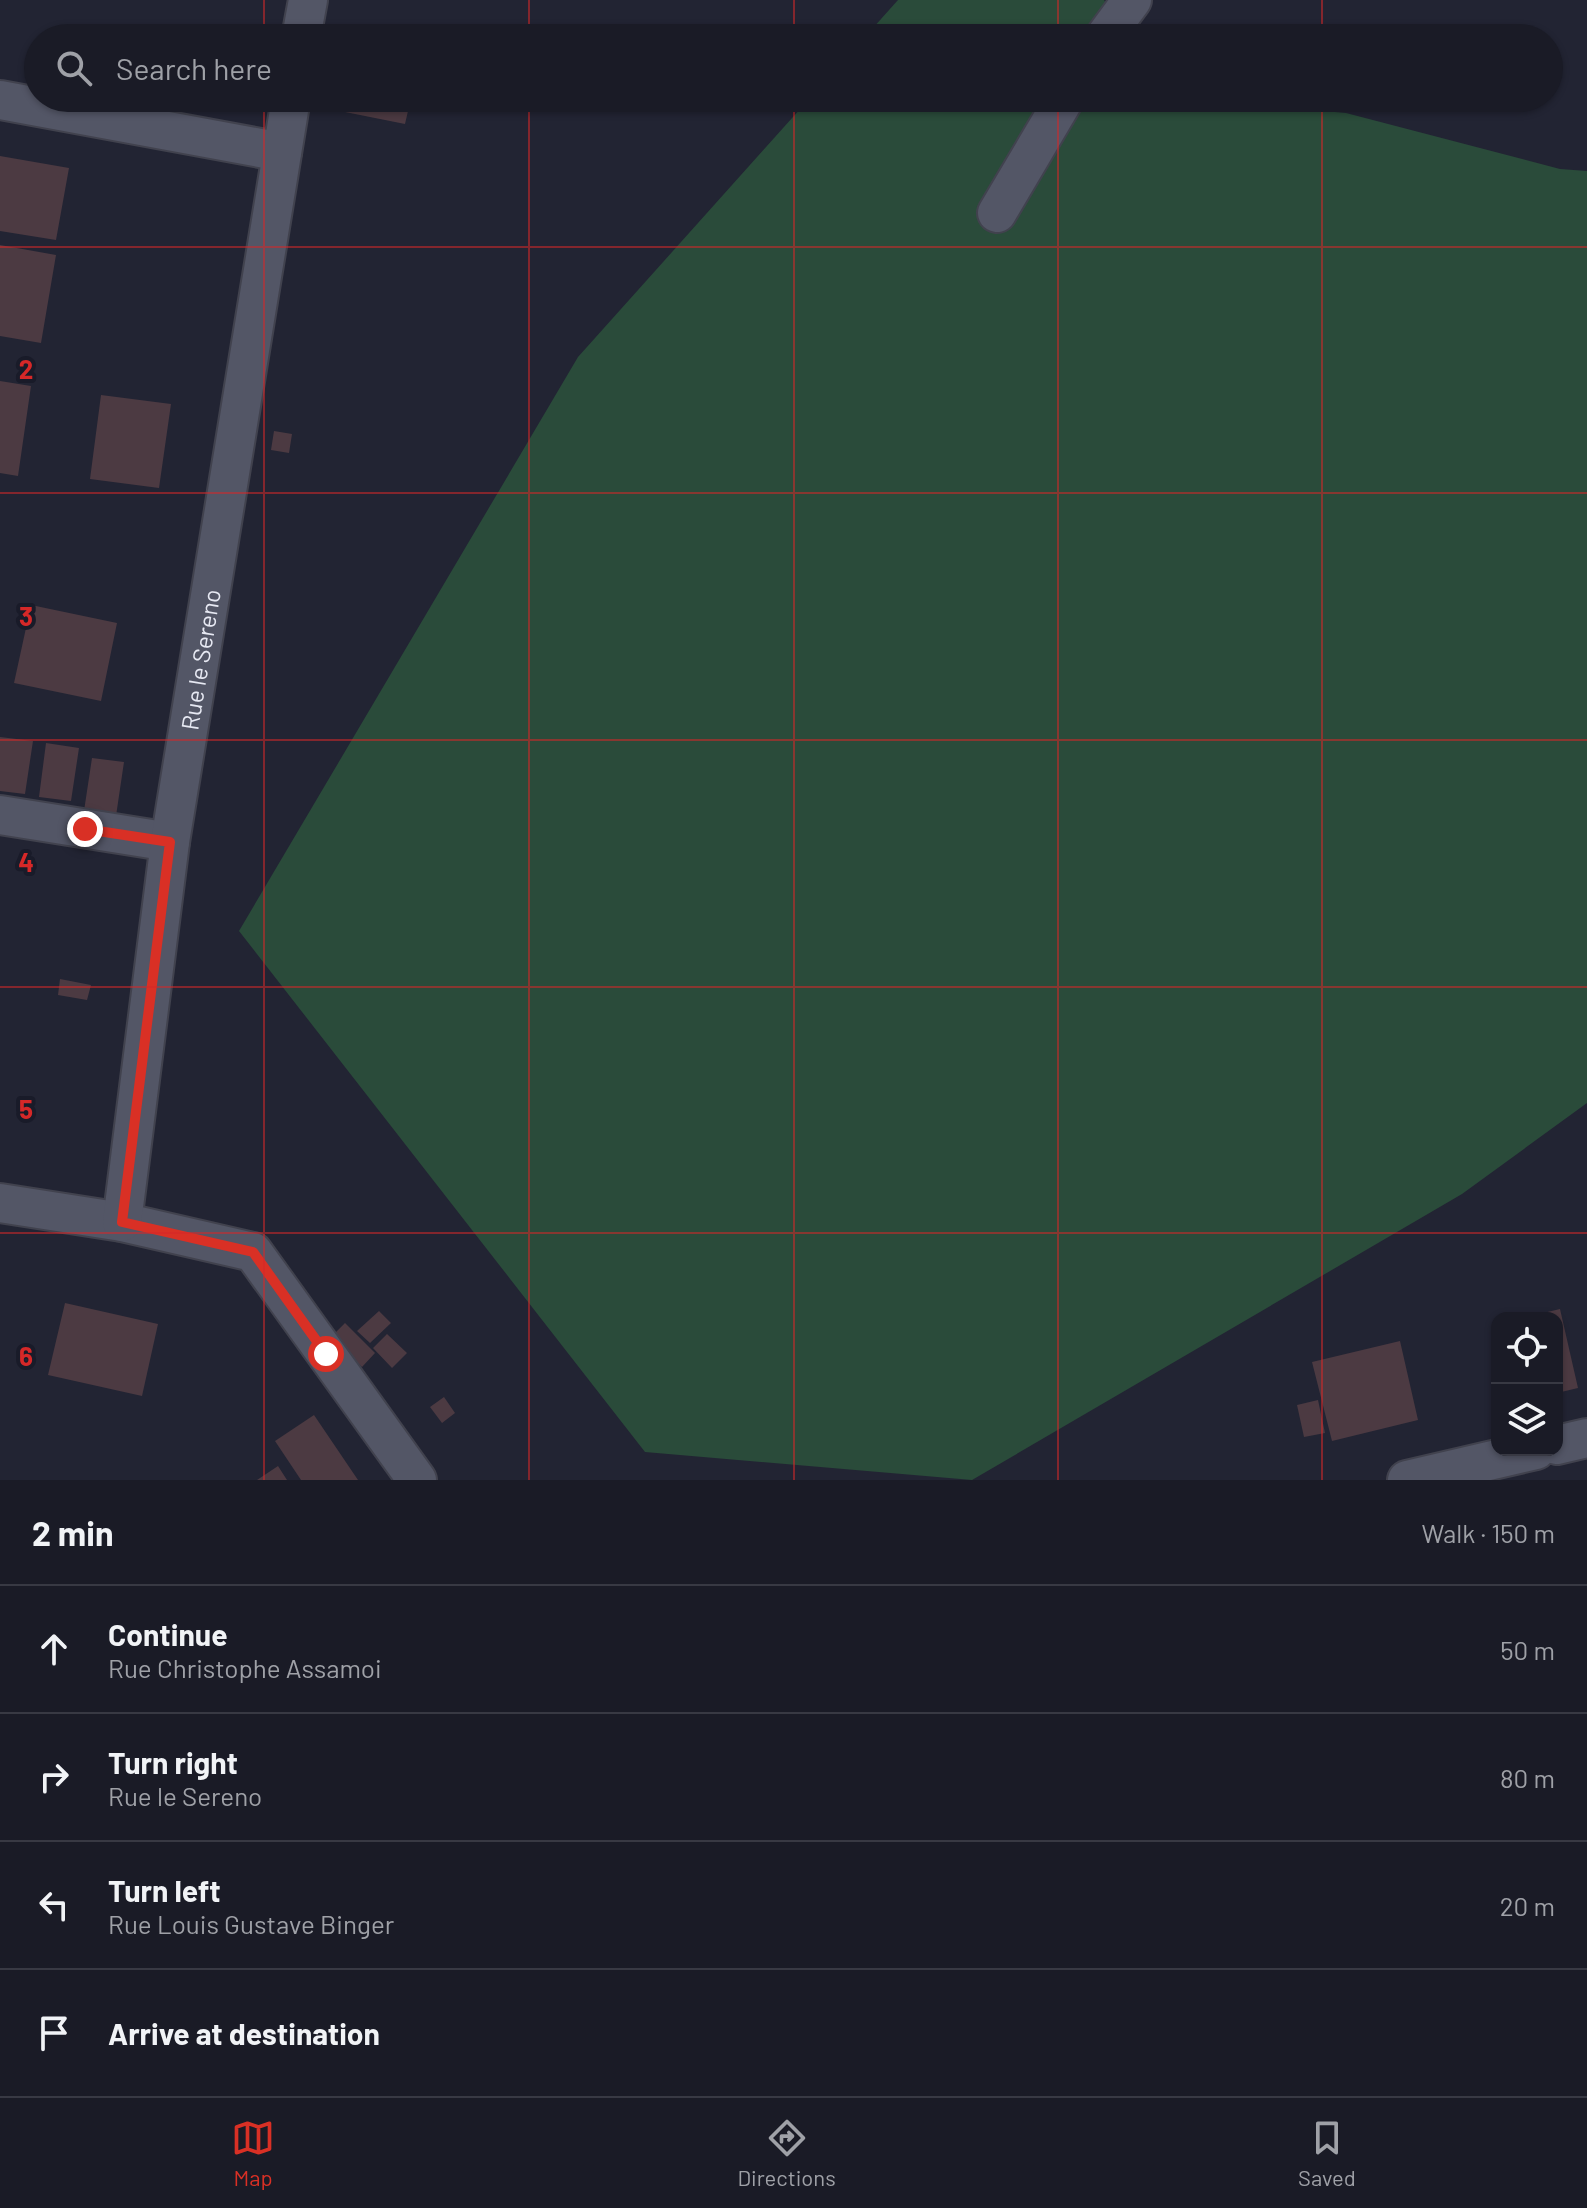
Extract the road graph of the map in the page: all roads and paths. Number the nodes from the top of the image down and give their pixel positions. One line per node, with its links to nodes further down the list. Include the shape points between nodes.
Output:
1 (308, 0): 3 (street)
2 (1132, 0): 4 (street)
3 (304, 24)
4 (1114, 24)
5 (0, 100): 6 (street)
6 (24, 104)
7 (65, 112): 10 (street)
8 (289, 112): 10 (street, Rue le Sereno)
9 (1057, 112): 11 (street)
10 (282, 152): 13 (street, Rue le Sereno)
11 (997, 213)
12 (0, 815): 13 (street)
13 (170, 842): 15 (street, Rue le Sereno)
14 (0, 1203): 15 (street)
15 (122, 1222): 19 (street, via 253,1252)
16 (1587, 1438): 17 (street)
17 (1563, 1444)
18 (1510, 1456): 20 (street)
19 (417, 1480)
20 (1407, 1480)

